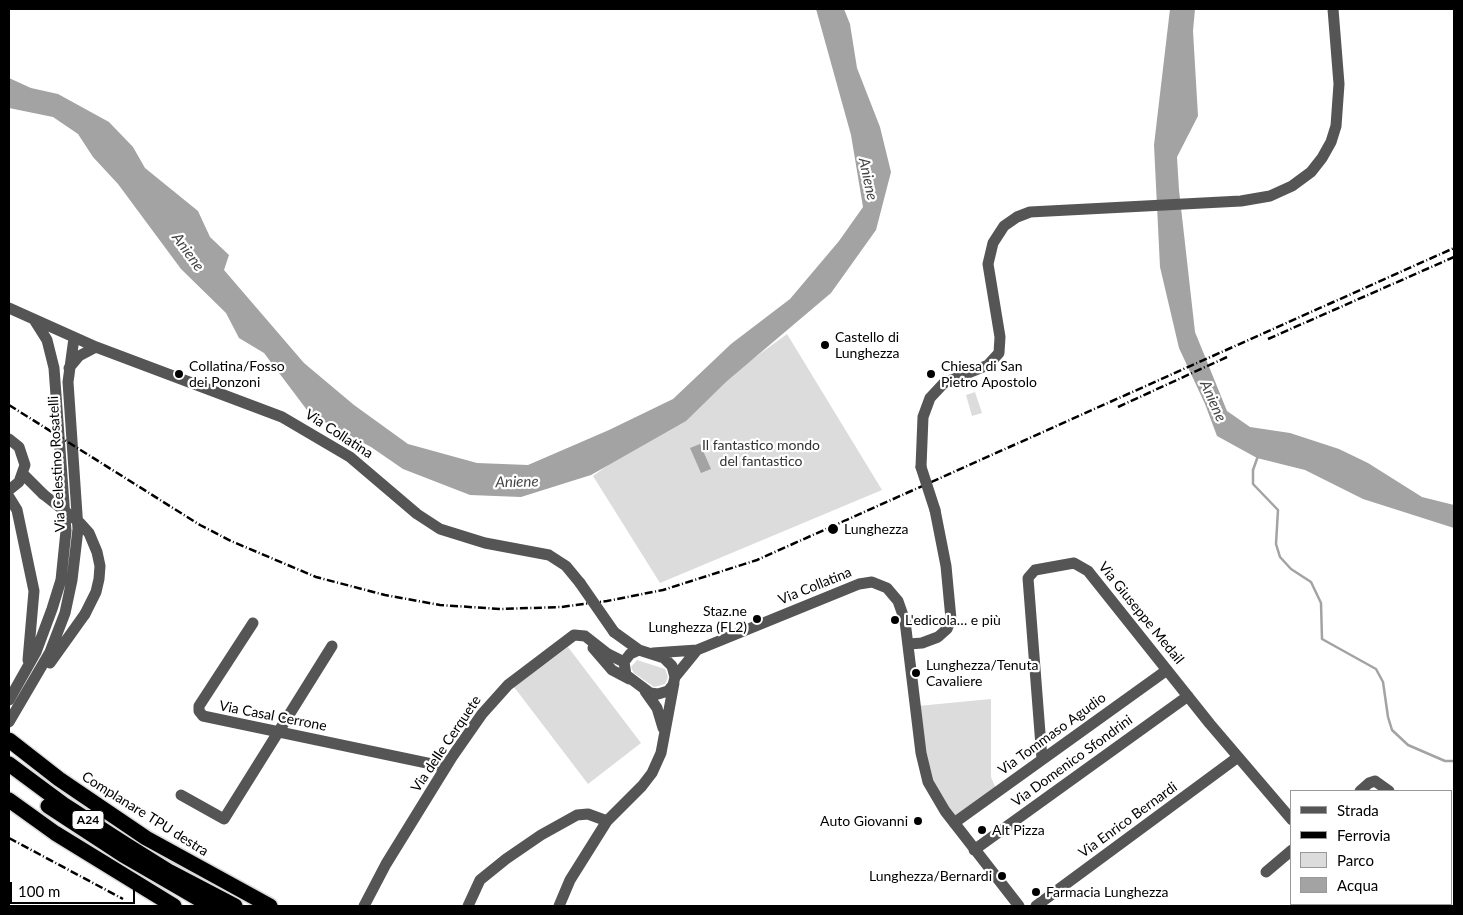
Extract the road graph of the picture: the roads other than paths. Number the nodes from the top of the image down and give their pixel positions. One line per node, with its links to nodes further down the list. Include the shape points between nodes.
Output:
1 (1333, 9): 15 (street, bridge, via 1338,102 1335,131 1326,153 1306,176 1282,192 1252,200 1030,212 1012,220 1000,231 990,251 988,269 1000,349 988,366 944,383 930,398 923,417 921,467 936,510 946,566 950,622 945,631 935,638)
2 (9, 308): 3 (street, Via Collatina)
3 (33, 319): 4 (street, Via Collatina); 7 (street, Via Celestino Rosatelli, via 48,343)
4 (74, 338): 5 (street, Via Collatina); 6 (street, Via Celestino Rosatelli); 7 (street, Via Celestino Rosatelli, via 63,354)
5 (96, 348): 6 (street, via 77,358); 13 (street, Via Collatina, bridge, via 289,420 350,457 417,514 440,529 485,543 549,555 566,566)
6 (68, 370): 28 (street, Via Celestino Rosatelli, via 78,530 72,580 65,613 50,652)
7 (56, 384): 22 (street, Via Celestino Rosatelli, via 66,531 61,580 36,652)
8 (9, 439): 9 (street, via 19,447 23,456)
9 (23, 474): 10 (street); 28 (street, bridge, via 80,523 98,552 100,566 96,592 85,614)
10 (9, 490)
11 (9, 497): 22 (street, via 17,510 34,591 29,657)
12 (253, 623): 30 (street, Via Casal Cerrone, via 198,710 207,718)
13 (614, 632): 17 (street, Via Collatina); 20 (street, Via Collatina)
14 (587, 638): 20 (street, via 608,654); 23 (street, via 607,666); 36 (street, Via delle Cerquete, via 579,634 570,636 508,685 482,714)
15 (908, 644): 18 (street, Via Collatina, via 904,617 897,599 887,588 872,582 852,586); 44 (street, via 923,767 934,795)
16 (332, 646): 30 (street)
17 (640, 650): 19 (street); 20 (street)
18 (697, 650): 19 (street, Via Collatina); 24 (street, Via Collatina)
19 (653, 654): 24 (street, via 671,664)
20 (625, 660): 23 (street, via 624,673)
21 (1167, 670): 26 (street, Via Giuseppe Medail); 34 (street, Via Tommaso Agudio); 34 (street, Via Giuseppe Medail, via 1084,566 1069,562 1032,572 1027,581)
22 (22, 678): 27 (street, Via Celestino Rosatelli)
23 (631, 680): 25 (street)
24 (674, 680): 25 (street, via 670,689 661,694); 31 (street)
25 (646, 690): 31 (street, via 657,708)
26 (1188, 696): 33 (street, Via Giuseppe Medail); 45 (street, Via Domenico Sfondrini)
27 (9, 700)
28 (17, 709): 29 (street, Via Celestino Rosatelli)
29 (9, 722)
30 (277, 731): 36 (street, Via Casal Cerrone); 40 (street, via 224,819)
31 (664, 732): 43 (street, via 659,759 648,779)
32 (9, 740): 52 (highway, Complanare TPU destra, via 67,785 176,856)
33 (1238, 757): 42 (street, Via Giuseppe Medail); 57 (street, Via Enrico Bernardi)
34 (1042, 759): 44 (street, Via Tommaso Agudio)
35 (9, 764): 48 (highway, A24)
36 (446, 768): 53 (street, Via delle Cerquete, via 386,864)
37 (9, 777): 48 (highway, A24, via 73,823)
38 (1361, 790): 39 (street, via 1375,781)
39 (1388, 790)
40 (181, 796)
41 (9, 800): 49 (highway, via 55,833)
42 (1290, 818)
43 (607, 820): 54 (street, via 592,814 580,814 541,835 486,874 475,888); 55 (street, via 570,880)
44 (954, 823): 45 (street)
45 (974, 850): 56 (street)
46 (1290, 852): 47 (street)
47 (1266, 872)
48 (168, 876): 50 (highway, A24); 51 (highway, A24)
49 (174, 906)
50 (211, 906)
51 (235, 906)
52 (270, 906)
53 (364, 906)
54 (468, 906)
55 (559, 906)
56 (1019, 906)
57 (1036, 906)

